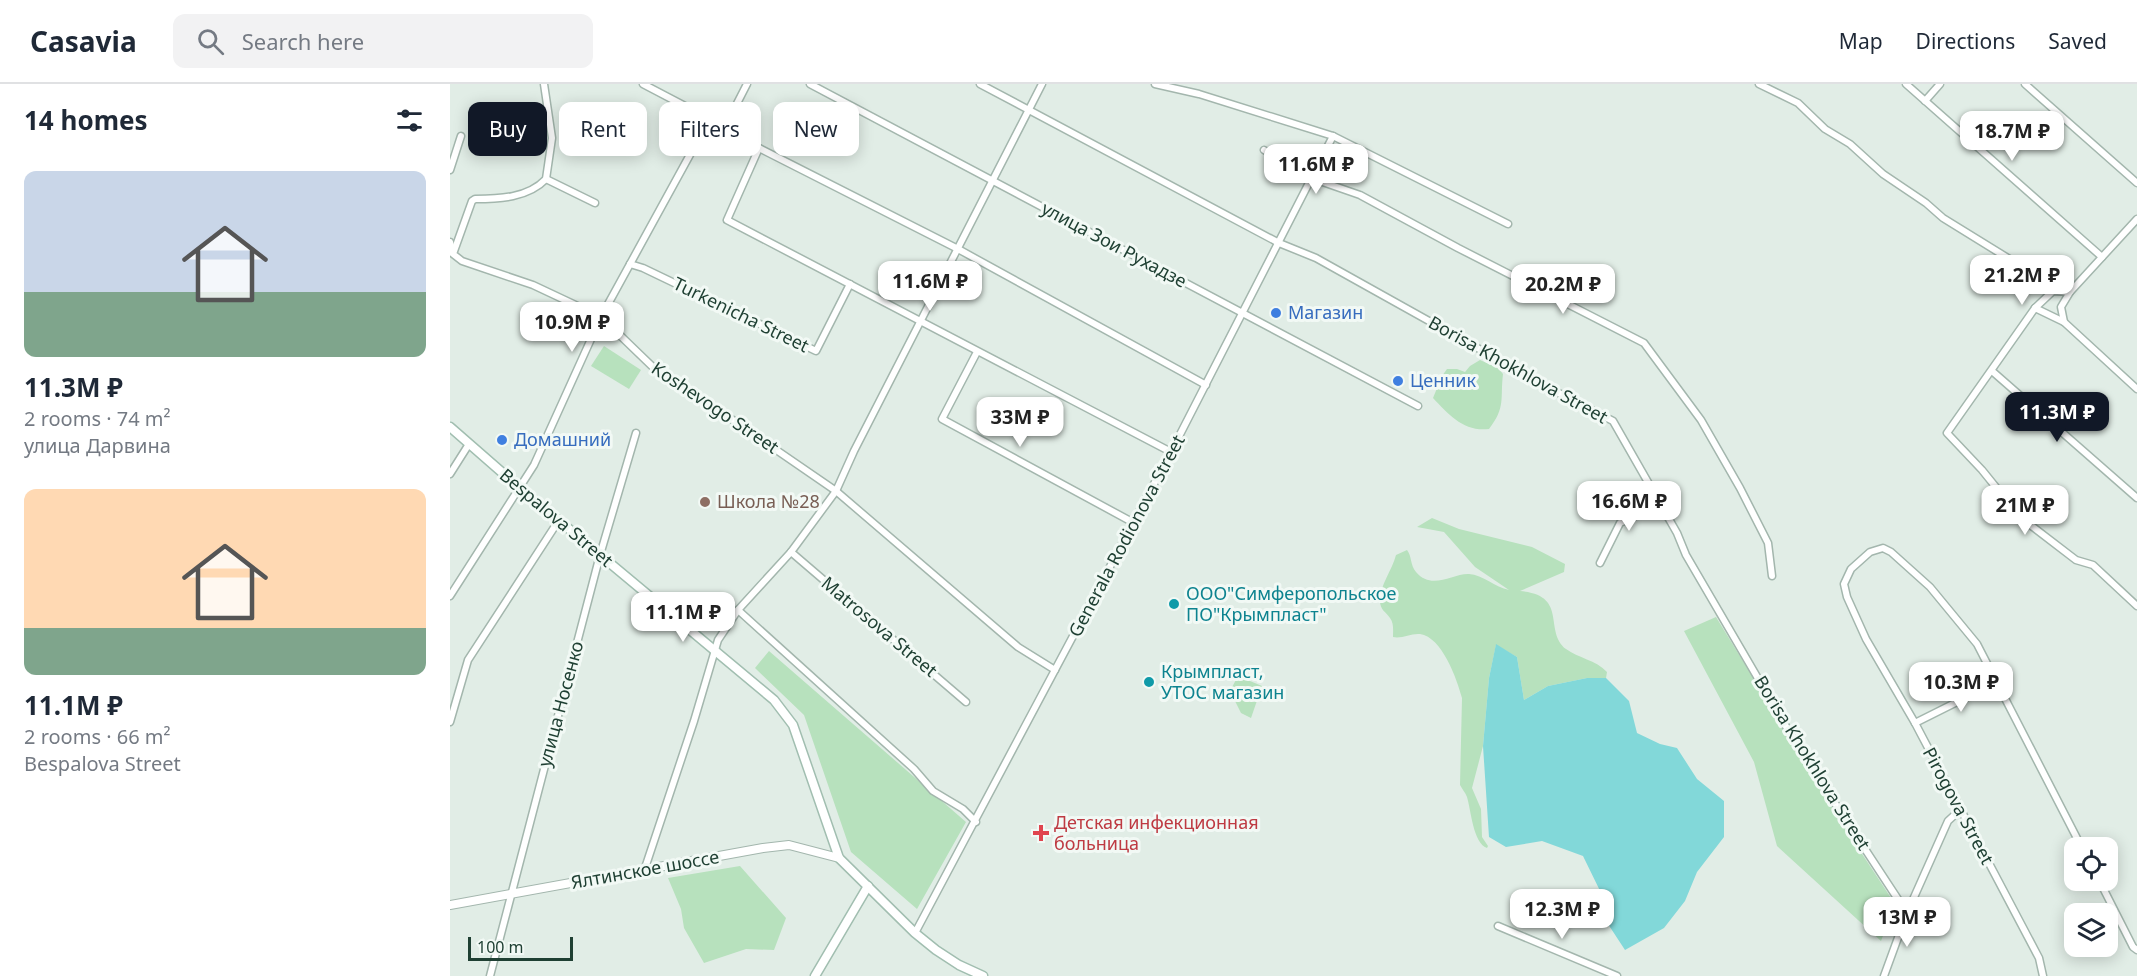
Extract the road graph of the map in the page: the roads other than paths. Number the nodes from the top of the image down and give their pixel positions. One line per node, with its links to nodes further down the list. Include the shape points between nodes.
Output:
1 (544, 84): 24 (street, via 552,138)
2 (643, 84): 13 (street)
3 (747, 84): 14 (street)
4 (810, 84): 25 (street, улица Зои Рухадзе)
5 (980, 84): 15 (street, Borisa Khokhlova Street)
6 (1042, 84): 15 (street)
7 (1155, 84): 17 (street)
8 (1759, 84): 37 (street, via 1798,103 1883,174 1943,218 2045,281)
9 (1906, 84): 12 (street)
10 (1940, 84): 12 (street)
11 (2025, 84): 26 (street)
12 (1925, 100): 34 (street)
13 (676, 102)
14 (738, 102)
15 (1028, 110): 25 (street); 31 (street, Borisa Khokhlova Street)
16 (461, 136): 22 (street)
17 (1333, 136): 23 (street, Generala Rodionova Street); 29 (street)
18 (761, 149): 32 (street)
19 (1264, 150): 23 (street)
20 (689, 156): 35 (street)
21 (755, 156): 36 (street, via 727,220)
22 (450, 170)
23 (1311, 178): 31 (street, Generala Rodionova Street); 63 (street, via 1360,195 1644,343 1701,420 1740,488 1768,543)
24 (546, 179): 27 (street); 33 (street, via 531,190 512,196 472,201)
25 (992, 181): 32 (street); 40 (street, улица Зои Рухадзе)
26 (2137, 183)
27 (595, 203)
28 (2137, 219): 34 (street)
29 (1509, 224)
30 (450, 242): 33 (street)
31 (1279, 243): 40 (street, Generala Rodionova Street); 57 (street, Borisa Khokhlova Street, via 1316,258 1612,421)
32 (958, 249): 42 (street); 46 (street)
33 (453, 254): 41 (street, Koshevogo Street)
34 (2102, 257): 38 (street)
35 (630, 264): 36 (street, Turkenicha Street, via 816,351); 41 (street)
36 (850, 284): 42 (street)
37 (2053, 291): 38 (street); 39 (street)
38 (2070, 292): 43 (street, via 2061,307)
39 (2036, 308): 43 (street); 45 (street)
40 (1243, 313): 46 (street, Generala Rodionova Street); 48 (street, улица Зои Рухадзе)
41 (601, 317): 54 (street); 55 (street, Koshevogo Street, via 658,372)
42 (922, 321): 44 (street); 55 (street)
43 (2064, 322): 47 (street)
44 (977, 352): 52 (street); 59 (street, via 942,419)
45 (1992, 371): 56 (street); 65 (street, via 1947,433 2020,517 2076,560 2093,565)
46 (1206, 385): 52 (street, Generala Rodionova Street)
47 (2137, 389)
48 (1418, 406)
49 (450, 427): 51 (main road, Bespalova Street)
50 (636, 433): 61 (street, улица Носенко)
51 (469, 444): 53 (street); 54 (main road, Bespalova Street)
52 (1171, 452): 59 (street, Generala Rodionova Street)
53 (450, 474)
54 (521, 489): 58 (main road, Bespalova Street); 64 (street)
55 (836, 491): 60 (street); 68 (street, Koshevogo Street, via 1018,647)
56 (2137, 498)
57 (1661, 504): 62 (street, via 1620,523); 84 (street, Borisa Khokhlova Street, via 1686,555 1798,747)
58 (559, 520): 61 (main road, Bespalova Street); 71 (street, via 468,660)
59 (1134, 524): 68 (street, Generala Rodionova Street)
60 (790, 552): 66 (street); 70 (street, Matrosova Street)
61 (600, 555): 67 (main road, Bespalova Street); 82 (street, улица Носенко)
62 (1600, 563)
63 (1772, 576)
64 (450, 596)
65 (2137, 606)
66 (738, 610): 67 (street, via 718,640); 74 (street, via 914,769 933,791)
67 (716, 652): 76 (main road, Bespalova Street, via 774,700 793,725); 79 (street)
68 (1055, 670): 74 (street, Generala Rodionova Street)
69 (1997, 682): 72 (street); 72 (street, Pirogova Street, via 1977,644 1930,587 1891,552 1882,548 1870,552 1851,569 1844,584 1847,597 1866,639); 75 (street)
70 (966, 702)
71 (450, 722)
72 (1915, 723): 73 (street, Pirogova Street)
73 (1960, 810): 84 (street, via 1948,821); 93 (street, Pirogova Street, via 2039,958)
74 (976, 822): 86 (street, Generala Rodionova Street)
75 (2076, 837)
76 (833, 840): 77 (street, via 829,848); 78 (main road, Bespalova Street)
77 (818, 853): 78 (street, Ялтинское шоссе); 79 (street, Ялтинское шоссе, via 789,845)
78 (839, 858): 80 (main road, Bespalova Street)
79 (644, 871): 82 (street, Ялтинское шоссе)
80 (868, 886): 86 (main road, Bespalova Street); 89 (main road)
81 (2104, 891): 87 (street)
82 (511, 894): 83 (street, Ялтинское шоссе); 88 (street, улица Носенко)
83 (450, 905)
84 (1907, 913): 92 (street)
85 (1498, 926): 91 (street)
86 (915, 933): 90 (main road, Bespalova Street, via 950,959)
87 (2137, 950)
88 (490, 976)
89 (815, 976)
90 (983, 976)
91 (1617, 976)
92 (1884, 976)
93 (2043, 976)

